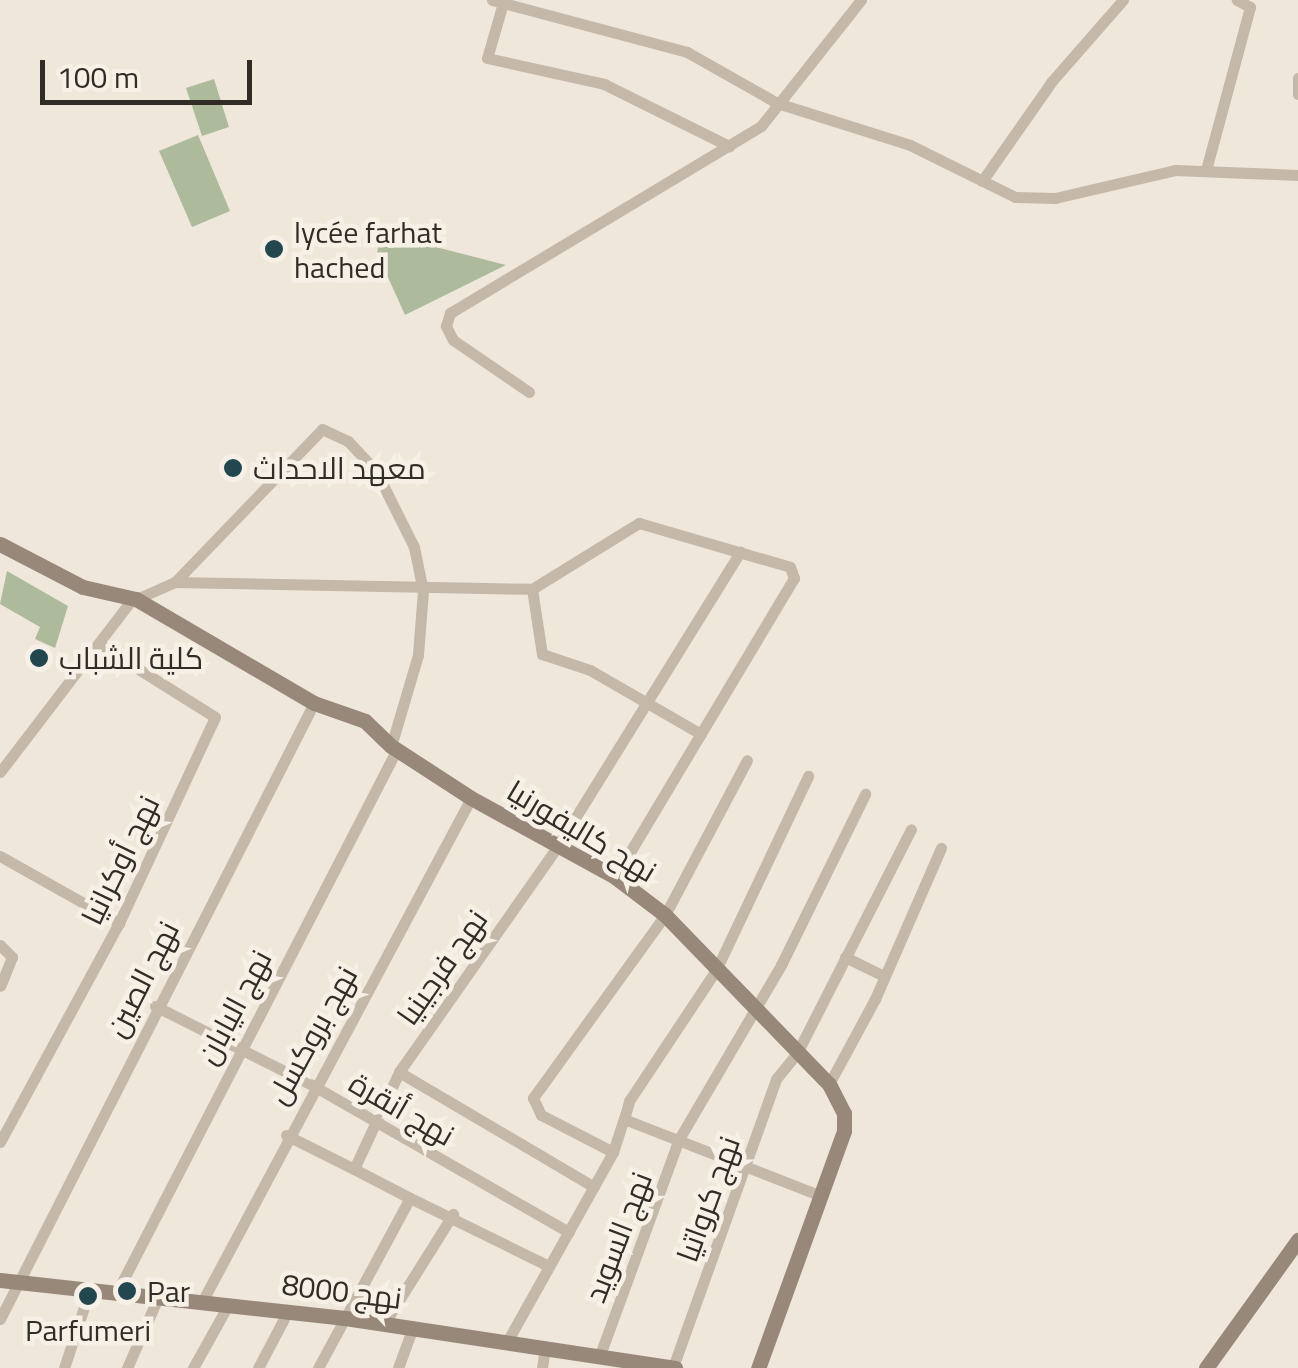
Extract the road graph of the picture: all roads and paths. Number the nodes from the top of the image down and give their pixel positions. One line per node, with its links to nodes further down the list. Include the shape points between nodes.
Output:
1 (860, 0): 7 (street)
2 (1123, 0): 11 (street, via 1052,81)
3 (1238, 0): 9 (street, via 1250,10)
4 (498, 1): 7 (street, via 687,52); 8 (street, via 490,59 604,84)
5 (1298, 78): 6 (street)
6 (1298, 94)
7 (778, 103): 8 (street, via 769,120); 11 (street, via 910,145)
8 (728, 146): 12 (street, via 450,313 446,326 453,340)
9 (1206, 170): 10 (street); 11 (street, via 1034,198)
10 (1298, 175)
11 (982, 181)
12 (529, 392)
13 (0, 544): 18 (street, نهح كاليفورنيا, via 82,587)
14 (740, 552): 16 (street, via 639,523); 21 (street, نهج فرجينيا); 22 (street, via 790,567 794,578)
15 (175, 582): 17 (street); 17 (street, نهج اليابان, via 322,429 348,441 388,490 414,547); 18 (street)
16 (532, 589): 17 (street); 21 (street, via 540,652 590,670)
17 (424, 591): 23 (street, نهج اليابان, via 418,655)
18 (136, 600): 19 (street); 20 (street, نهح كاليفورنيا)
19 (100, 645): 25 (street); 35 (street, نهج أوكرانيا, via 215,717)
20 (314, 703): 23 (street, نهح كاليفورنيا, via 365,720); 41 (street, نهج الصين)
21 (646, 703): 22 (street); 30 (street, نهج فرجينيا)
22 (701, 734): 33 (street)
23 (394, 748): 28 (street, نهح كاليفورنيا); 43 (street, نهج اليابان)
24 (747, 760): 34 (street)
25 (0, 772)
26 (808, 776): 38 (street)
27 (866, 794): 42 (street, نهج السويد)
28 (471, 798): 30 (street, نهح كاليفورنيا); 47 (street, نهج بروكسل)
29 (911, 829): 37 (street, نهج كرواتيا)
30 (559, 844): 33 (street, نهح كاليفورنيا); 45 (street, نهج فرجينيا)
31 (941, 848): 39 (street)
32 (0, 856): 35 (street)
33 (615, 878): 34 (street, نهح كاليفورنيا)
34 (664, 915): 38 (street, نهح كاليفورنيا); 53 (street, via 533,1098 541,1115)
35 (119, 923): 52 (street, نهج أوكرانيا)
36 (0, 945): 40 (street, via 12,955)
37 (845, 957): 39 (street); 44 (street, نهج كرواتيا)
38 (716, 970): 42 (street, نهح كاليفورنيا); 48 (street, via 628,1101)
39 (884, 976): 46 (street)
40 (0, 986)
41 (155, 1006): 43 (street, نهج أنقرة); 63 (street, نهج الصين)
42 (756, 1009): 44 (street, نهح كاليفورنيا); 51 (street, نهج السويد)
43 (239, 1050): 47 (street, نهج أنقرة); 65 (street, نهج اليابان)
44 (796, 1053): 46 (street, نهح كاليفورنيا); 54 (street, نهج كرواتيا, via 776,1079)
45 (399, 1072): 49 (street, نهج فرجينيا); 56 (street)
46 (829, 1084): 57 (street, نهح كاليفورنيا, via 846,1123)
47 (312, 1085): 49 (street, نهج أنقرة); 50 (street, نهج بروكسل)
48 (624, 1120): 51 (street); 53 (street)
49 (375, 1123): 55 (street, نهج فرجينيا); 60 (street, نهج أنقرة)
50 (286, 1135): 55 (street); 67 (street, نهج بروكسل)
51 (679, 1139): 54 (street); 76 (street, نهج السويد)
52 (0, 1142)
53 (613, 1152): 56 (street)
54 (748, 1166): 57 (street); 85 (street, نهج كرواتيا)
55 (354, 1169): 58 (street)
56 (594, 1187): 60 (street)
57 (821, 1196): 86 (street, نهح كاليفورنيا)
58 (410, 1198): 59 (street); 70 (street)
59 (453, 1214): 62 (street); 72 (street)
60 (569, 1232): 62 (street)
61 (1298, 1240): 87 (street)
62 (549, 1266): 74 (street)
63 (8, 1280): 64 (street, نهج 8000); 71 (street, نهج الصين)
64 (90, 1289): 65 (street, نهج 8000); 78 (street)
65 (118, 1290): 66 (street, نهج 8000)
66 (158, 1296): 67 (street, نهج 8000); 79 (street)
67 (203, 1300): 68 (street, نهج 8000)
68 (228, 1306): 69 (street, نهج 8000); 80 (street)
69 (288, 1311): 70 (street, نهج 8000); 81 (street)
70 (344, 1318): 72 (street, نهج 8000); 82 (street)
71 (0, 1319)
72 (384, 1324): 73 (street, نهج 8000)
73 (413, 1327): 74 (street, نهج 8000); 83 (street)
74 (508, 1340): 75 (street, نهج 8000)
75 (545, 1346): 76 (street, نهج 8000); 84 (street)
76 (601, 1352): 77 (street, نهج 8000)
77 (634, 1363): 85 (street, نهج 8000)
78 (64, 1368)
79 (127, 1368)
80 (194, 1368)
81 (258, 1368)
82 (318, 1368)
83 (398, 1368)
84 (542, 1368)
85 (674, 1368)
86 (758, 1368)
87 (1206, 1368)

